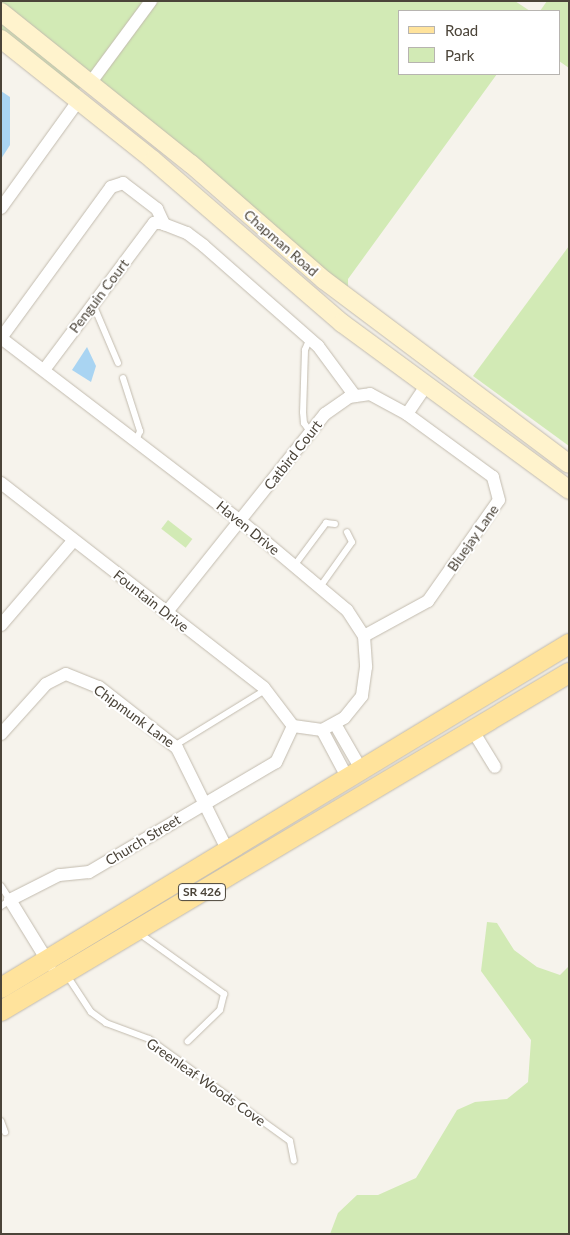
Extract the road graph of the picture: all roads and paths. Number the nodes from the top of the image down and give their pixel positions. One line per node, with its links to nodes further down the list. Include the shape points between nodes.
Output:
1 (152, 1): 4 (street)
2 (1, 12): 4 (street, Chapman Road)
3 (1, 39): 5 (street, Chapman Road)
4 (91, 82): 5 (street); 19 (street, Chapman Road, via 324,280)
5 (78, 100): 6 (street); 14 (street, Chapman Road, via 342,323)
6 (1, 208)
7 (159, 224): 8 (street, Penguin Court); 9 (street, via 157,208 123,183 111,187); 10 (street, via 187,233)
8 (93, 304): 11 (lane); 12 (street, Penguin Court)
9 (1, 338): 12 (street, Haven Drive)
10 (310, 338): 15 (street, via 332,362); 17 (lane, via 305,350 302,412)
11 (118, 363)
12 (44, 370): 18 (street, Haven Drive)
13 (123, 378): 18 (lane, via 140,431)
14 (426, 386): 16 (street); 21 (street, Chapman Road)
15 (355, 396): 16 (street, via 370,394); 17 (street, Catbird Court, via 325,414)
16 (407, 414): 30 (street, Bluejay Lane, via 493,477 499,500 428,601)
17 (310, 433): 22 (street, Catbird Court)
18 (136, 442): 22 (street, Haven Drive)
19 (569, 464)
20 (1, 483): 25 (street, Fountain Drive)
21 (569, 490)
22 (242, 522): 26 (street, Haven Drive); 28 (street, Catbird Court)
23 (336, 524): 26 (lane, via 326,523)
24 (347, 532): 27 (lane, via 352,542)
25 (73, 541): 28 (street, Fountain Drive); 29 (street)
26 (294, 566): 27 (street, Haven Drive)
27 (320, 587): 30 (street, Haven Drive, via 347,610)
28 (166, 613): 33 (street, Fountain Drive)
29 (1, 626)
30 (364, 636): 34 (street, Haven Drive, via 366,667 362,696)
31 (569, 644): 41 (main road, SR 426)
32 (569, 673): 37 (main road, SR 426)
33 (265, 690): 35 (street, Fountain Drive); 39 (lane)
34 (335, 724): 36 (street); 41 (street)
35 (293, 726): 36 (street); 42 (street, Church Street, via 276,762)
36 (322, 730): 41 (street)
37 (473, 731): 40 (street); 46 (main road, SR 426)
38 (1, 734): 39 (street, Chipmunk Lane, via 46,684 66,674 99,687)
39 (174, 746): 42 (street, Chipmunk Lane)
40 (495, 767)
41 (354, 773): 43 (main road, SR 426)
42 (202, 804): 43 (street, Chipmunk Lane); 45 (street, Church Street, via 89,872 59,874)
43 (228, 851): 47 (main road, SR 426)
44 (1, 886): 45 (lane)
45 (6, 903): 47 (street)
46 (136, 931): 48 (main road, SR 426); 51 (lane, via 224,994 220,1010)
47 (47, 960): 48 (street); 49 (main road, SR 426)
48 (62, 975): 50 (main road, SR 426); 54 (lane, Greenleaf Woods Cove, via 91,1012 106,1023 149,1039 290,1142)
49 (1, 988)
50 (1, 1011)
51 (188, 1041)
52 (1, 1121): 53 (lane)
53 (5, 1132)
54 (294, 1161)

